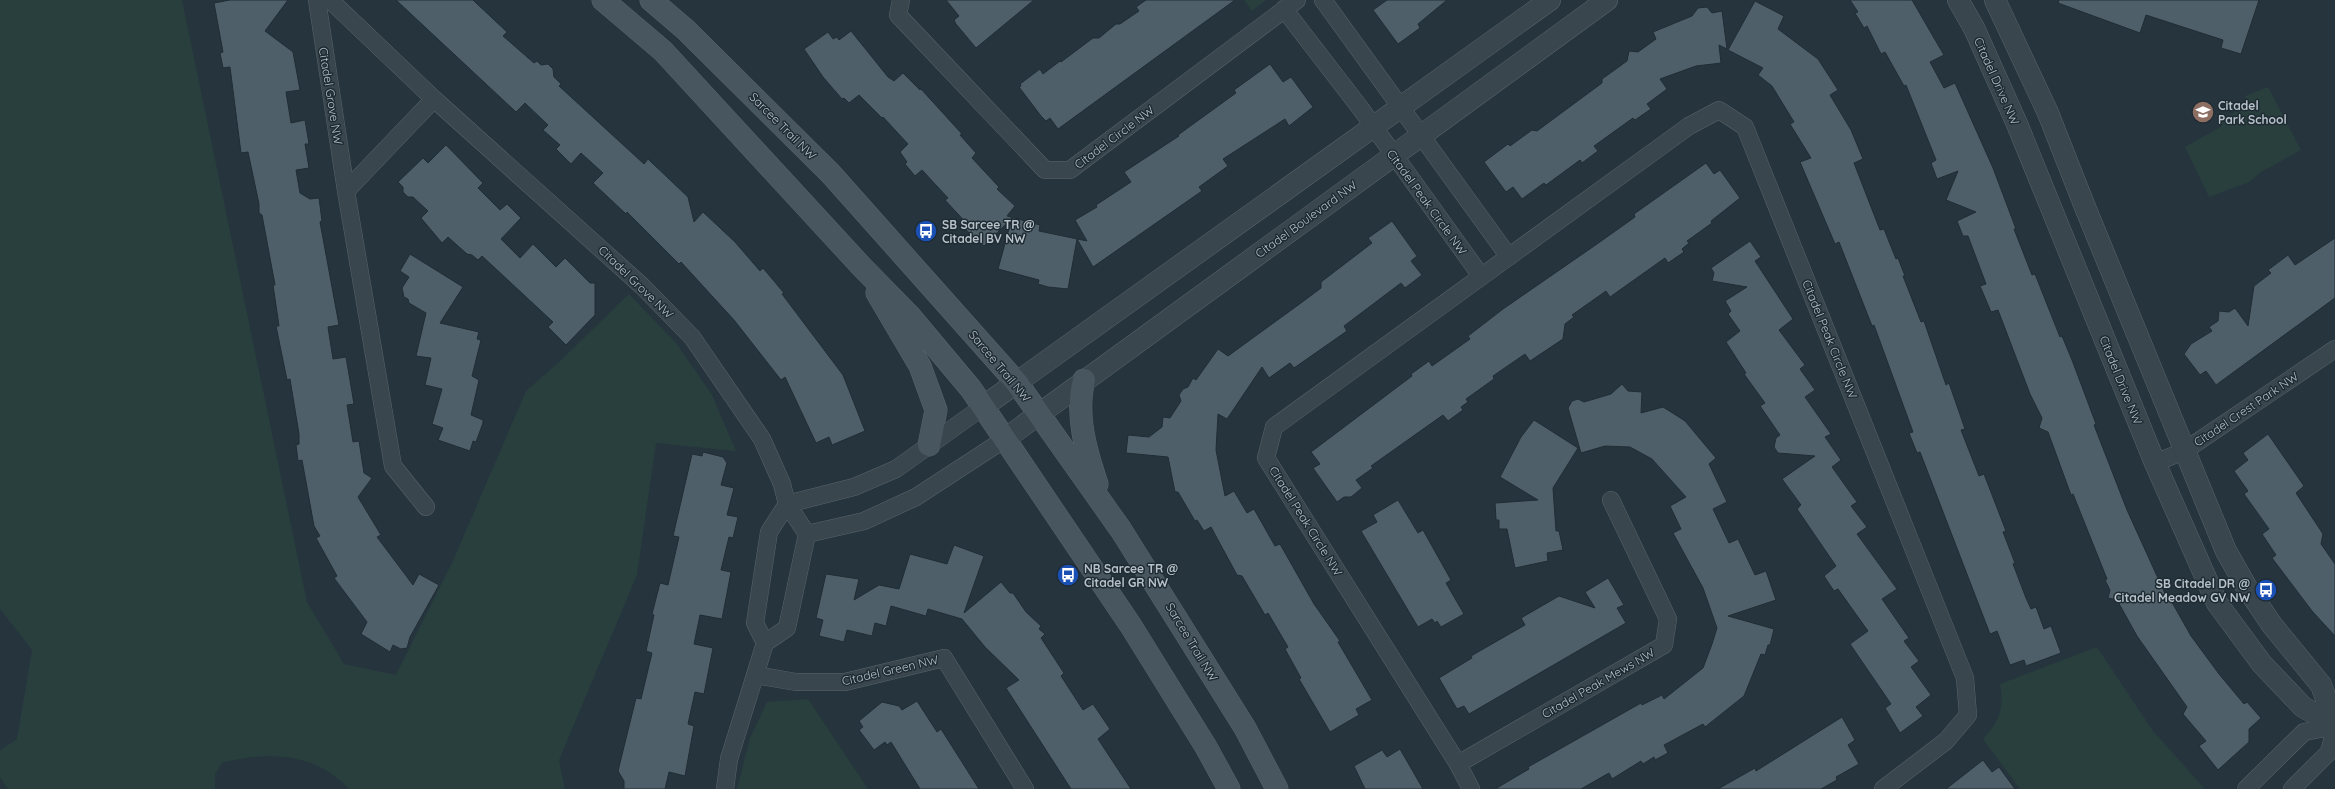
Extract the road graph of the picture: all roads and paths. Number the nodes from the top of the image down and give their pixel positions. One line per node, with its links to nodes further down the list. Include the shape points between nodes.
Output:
1 (317, 0): 18 (street, Citadel Grove NW)
2 (330, 0): 13 (street, Citadel Grove NW)
3 (603, 0): 22 (main road, via 664,51)
4 (651, 0): 26 (main road, Sarcee Trail NW, via 686,30 831,174)
5 (902, 0): 10 (street, Citadel Circle NW, via 898,16 1045,170 1070,170)
6 (1323, 0): 14 (street)
7 (1550, 0): 14 (street)
8 (1607, 0): 16 (street, Citadel Boulevard NW)
9 (1958, 0): 12 (street, Citadel Drive NW)
10 (1290, 4): 15 (street, Citadel Circle NW)
11 (1999, 7): 12 (street); 19 (street, via 2048,113)
12 (1974, 28): 20 (street, Citadel Drive NW)
13 (434, 99): 18 (street); 34 (street, Citadel Grove NW, via 642,286 692,337 762,439 782,484)
14 (1401, 108): 15 (street); 16 (street)
15 (1374, 128): 17 (street, Citadel Peak Circle NW); 26 (street)
16 (1422, 136): 17 (street, Citadel Boulevard NW); 21 (street)
17 (1393, 156): 23 (street, Citadel Peak Circle NW); 25 (street, Citadel Boulevard NW)
18 (346, 191): 35 (street, Citadel Grove NW, via 393,466)
19 (2085, 207): 20 (street); 31 (street)
20 (2056, 218): 32 (street, Citadel Drive NW)
21 (1509, 257): 23 (street, Citadel Peak Circle NW); 48 (street, Citadel Peak Circle NW, via 1689,126 1719,110 1745,127 1965,678 1968,716 1946,741)
22 (861, 266): 27 (main road, via 909,315); 30 (main road, via 920,366 936,410)
23 (1481, 276): 42 (street, Citadel Peak Circle NW, via 1274,427 1266,458)
24 (2335, 349): 31 (street, Citadel Crest Park NW)
25 (1084, 380): 28 (street, Citadel Boulevard NW); 36 (main road, via 1080,396 1085,449)
26 (1016, 383): 27 (street); 28 (main road, Sarcee Trail NW)
27 (984, 406): 29 (main road); 30 (street)
28 (1038, 414): 29 (street, Citadel Boulevard NW); 36 (main road, Sarcee Trail NW)
29 (1005, 439): 37 (street, via 916,497 864,521); 45 (main road, via 1131,626)
30 (929, 445): 34 (street, via 896,469 854,487)
31 (2184, 451): 32 (street, Citadel Crest Park NW); 40 (street, via 2229,557 2272,625 2321,686)
32 (2155, 463): 40 (street, Citadel Drive NW, via 2217,603 2262,664 2303,707)
33 (1611, 500): 42 (street, Citadel Peak Mews NW, via 1668,619 1664,645)
34 (787, 504): 37 (street); 38 (street, via 769,532 755,623)
35 (426, 507)
36 (1106, 508): 46 (main road, Sarcee Trail NW, via 1228,702)
37 (807, 534): 38 (street, via 787,628)
38 (765, 643): 39 (street)
39 (755, 675): 43 (street, via 729,759); 44 (street, Citadel Green NW, via 796,682 845,682 944,658)
40 (2335, 725): 49 (street, via 2304,732)
41 (2335, 730): 50 (street, via 2329,752)
42 (1458, 764): 47 (street, Citadel Peak Circle NW)
43 (725, 789)
44 (1025, 789)
45 (1229, 789)
46 (1277, 789)
47 (1471, 789)
48 (1883, 789)
49 (2246, 789)
50 (2292, 789)

